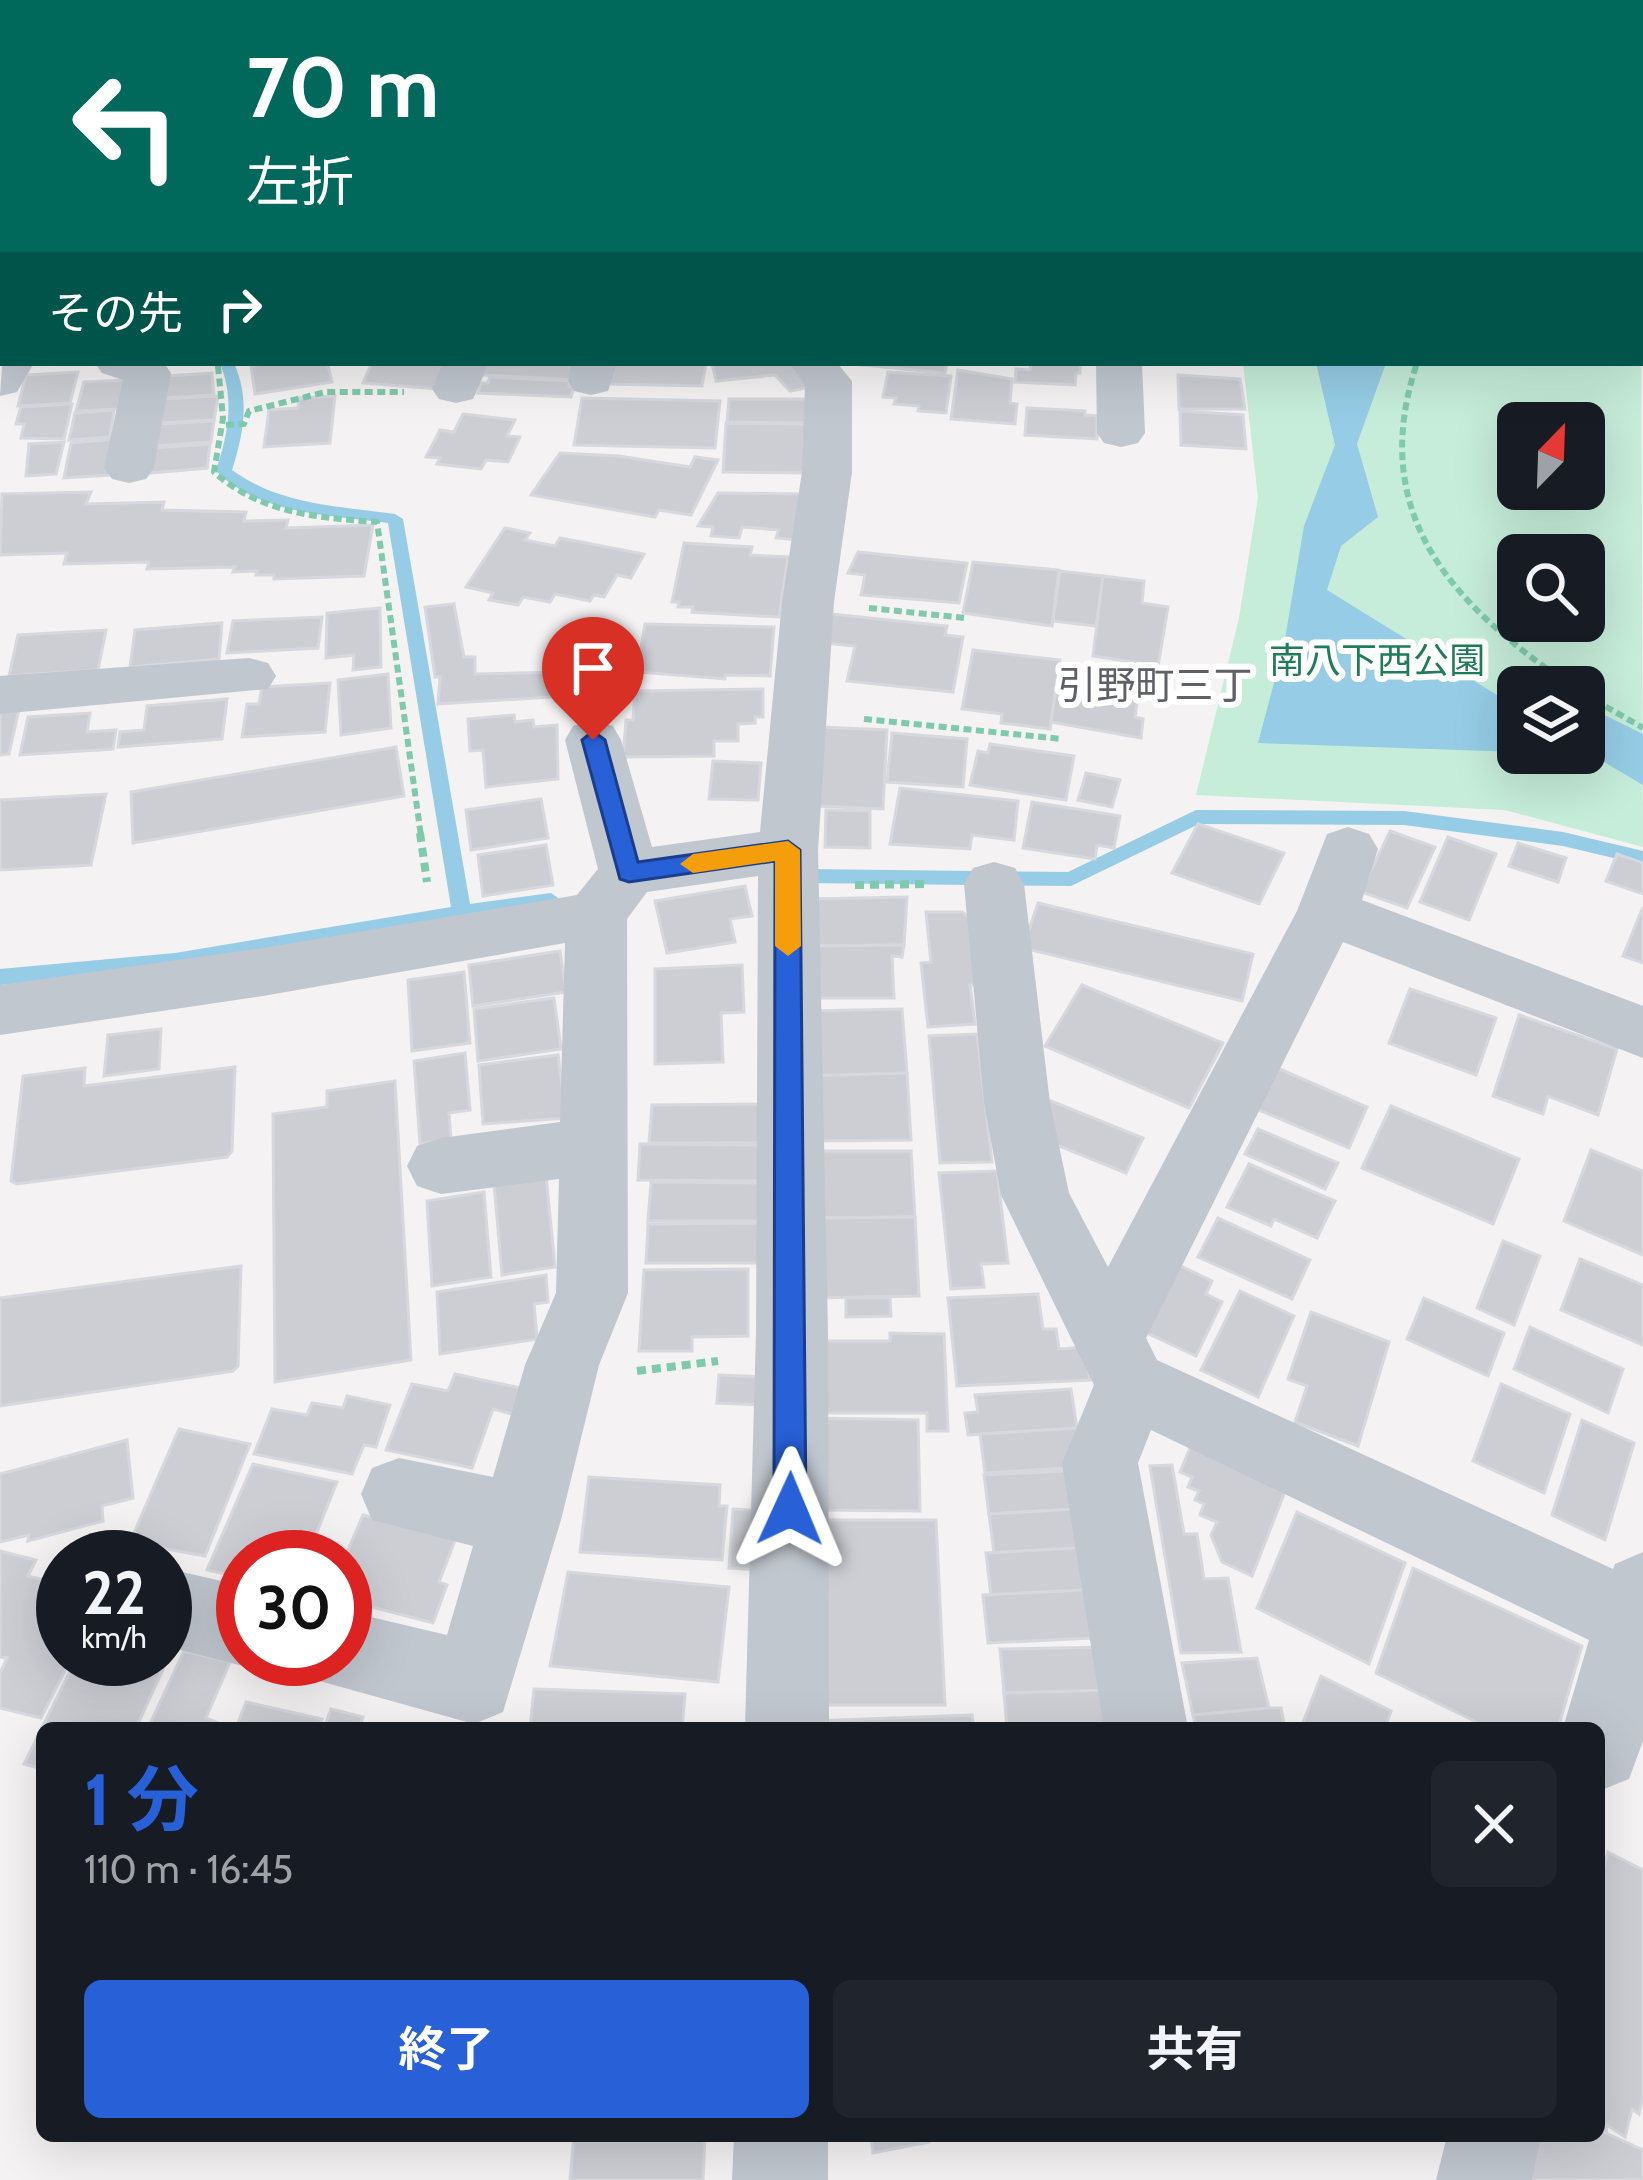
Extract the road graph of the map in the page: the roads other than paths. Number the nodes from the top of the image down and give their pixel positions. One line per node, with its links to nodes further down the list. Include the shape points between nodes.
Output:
1 (127, 366): 5 (street, via 148,373)
2 (814, 366): 10 (street, via 829,381 827,472)
3 (1119, 366): 4 (street)
4 (1121, 434)
5 (129, 468)
6 (250, 676): 7 (street)
7 (0, 695)
8 (593, 740): 12 (street)
9 (1348, 849): 13 (street)
10 (788, 850): 12 (street); 23 (street)
11 (994, 884): 18 (street, via 1035,1195)
12 (612, 894): 14 (street, via 263,972); 16 (street)
13 (1328, 911): 15 (street); 18 (street)
14 (0, 1010)
15 (1643, 1033)
16 (593, 1146): 17 (street); 20 (street, via 592,1293 562,1365)
17 (441, 1166)
18 (1119, 1362): 21 (street); 24 (street, via 1100,1463)
19 (399, 1494): 20 (street)
20 (522, 1520): 22 (street, via 474,1683)
21 (1640, 1612): 25 (street)
22 (372, 1658)
23 (787, 1722)
24 (1145, 1722)
25 (1605, 1729)
26 (781, 2142): 27 (street)
27 (780, 2180)

